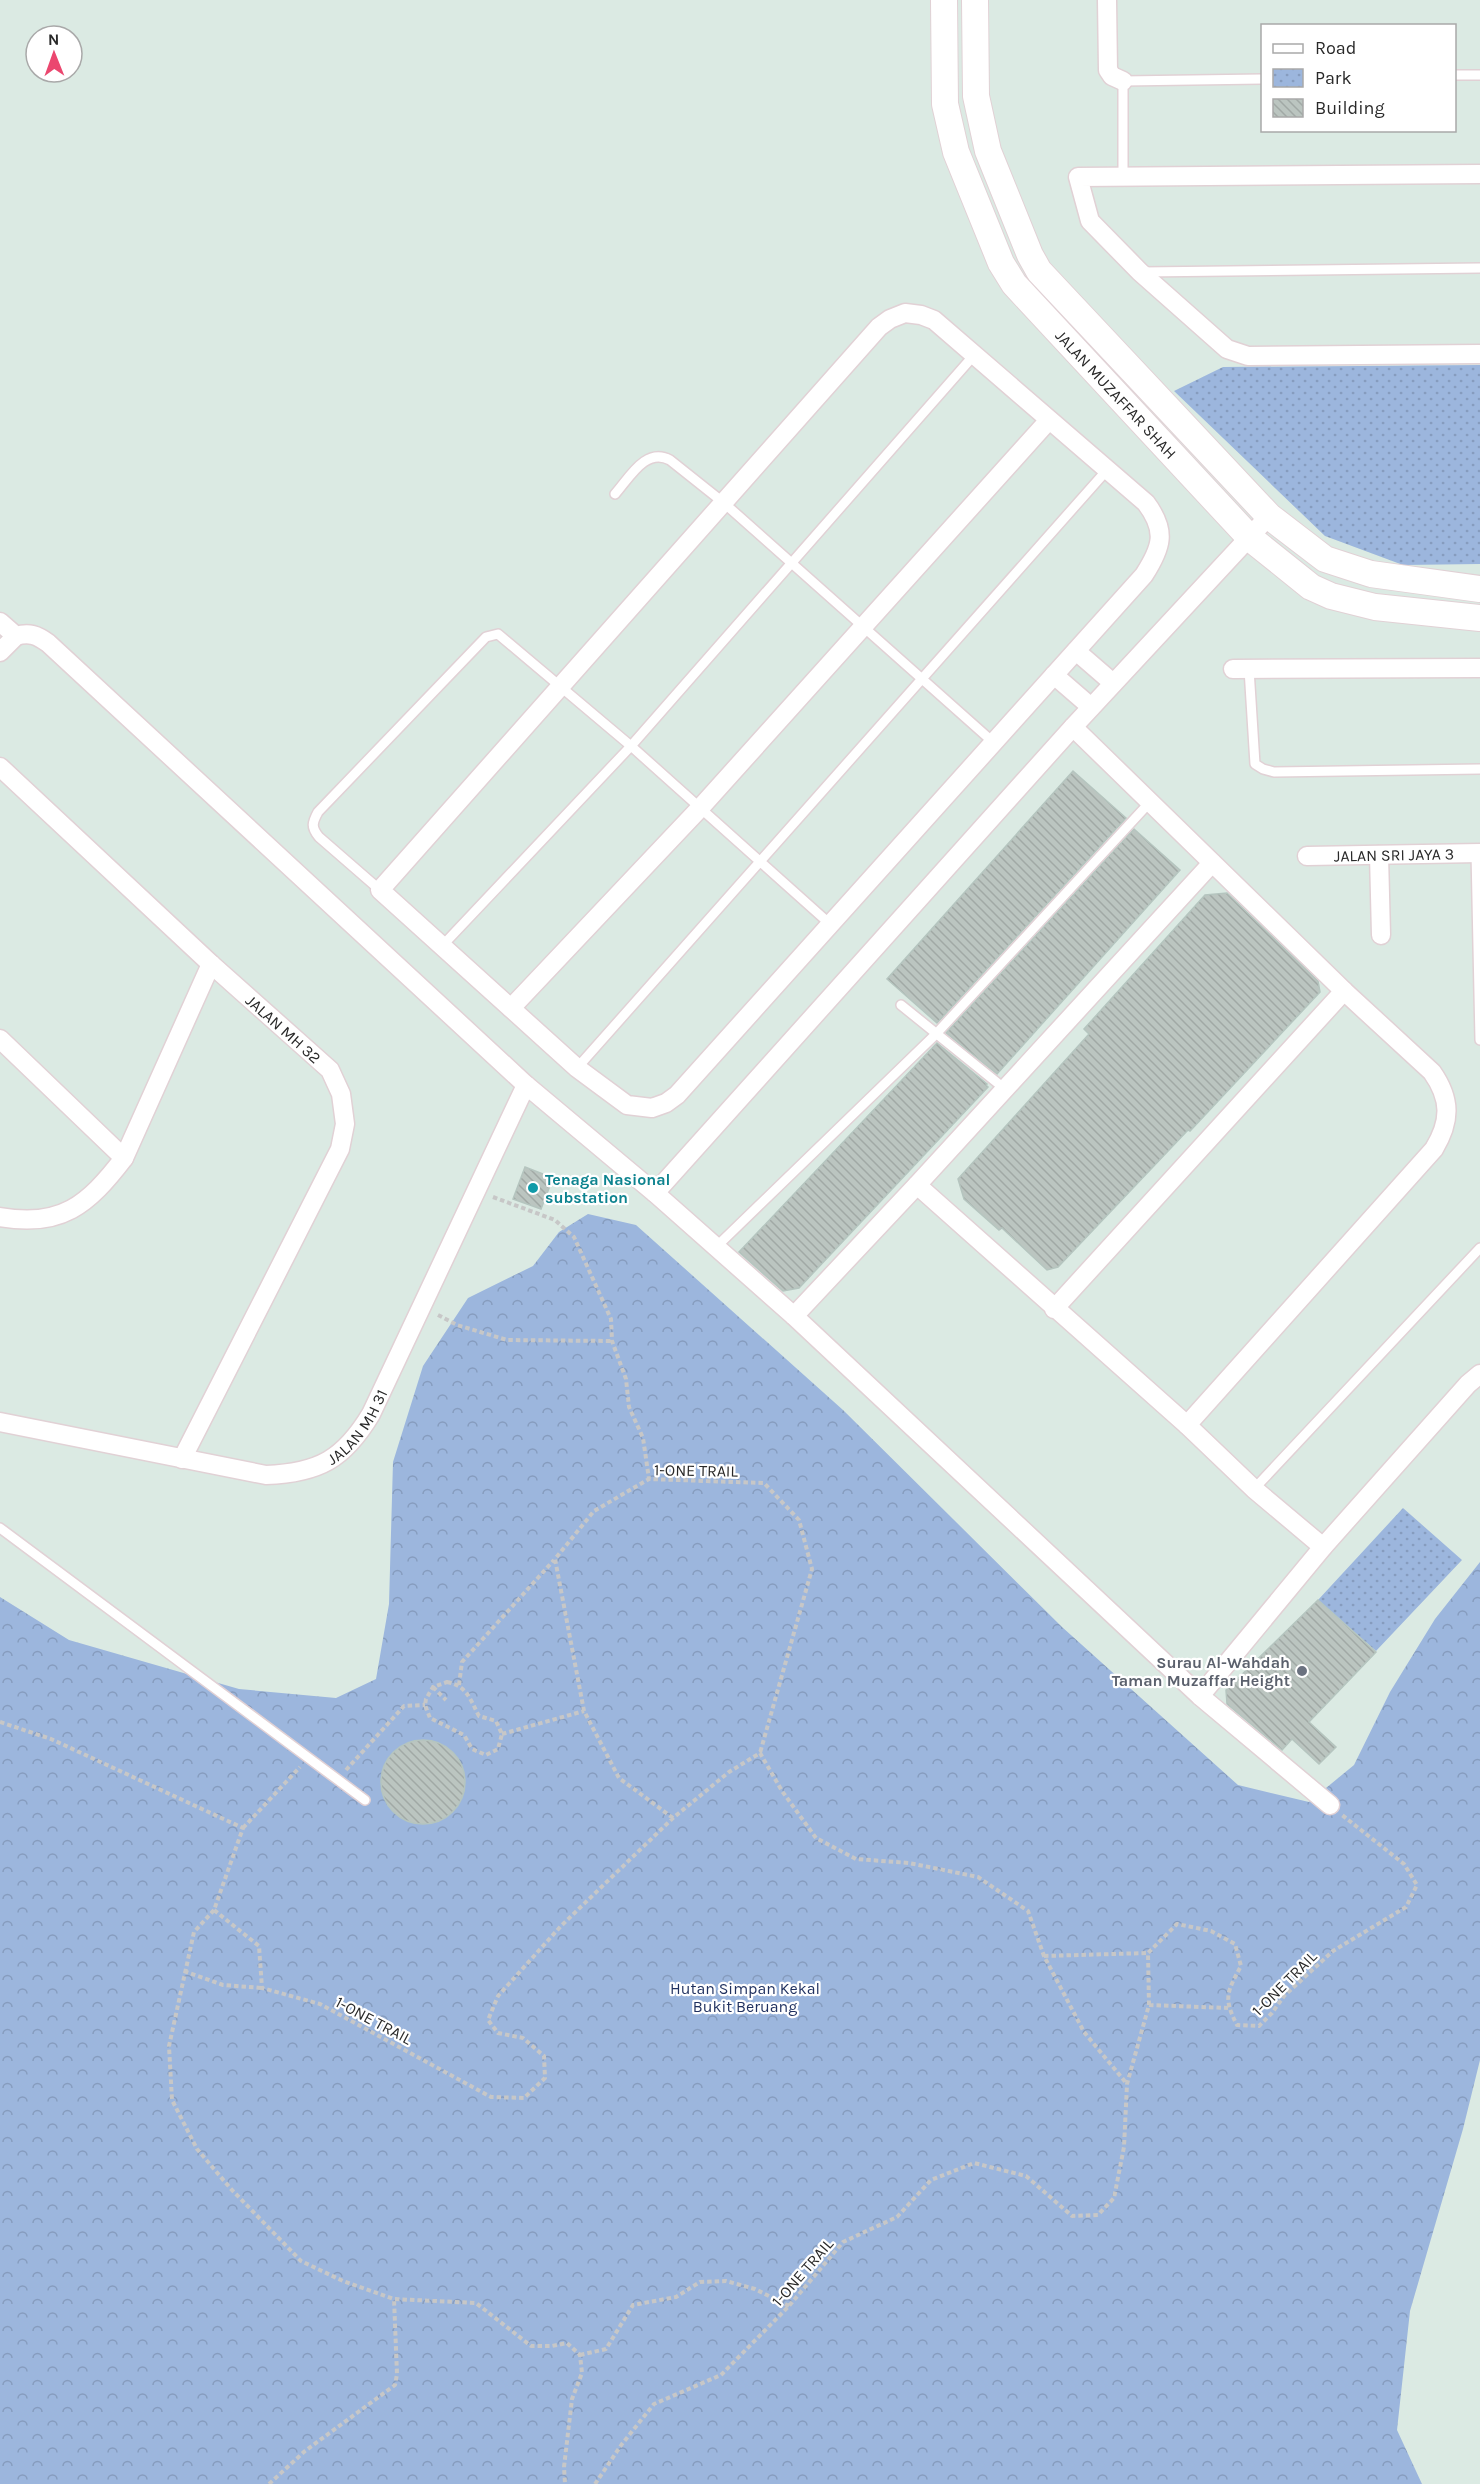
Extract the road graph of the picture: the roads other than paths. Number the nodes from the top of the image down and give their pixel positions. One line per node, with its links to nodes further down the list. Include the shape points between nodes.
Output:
1 (944, 0): 19 (main road, JALAN MUZAFFAR SHAH, via 945,104 956,152 1001,263 1014,284)
2 (975, 0): 18 (main road, JALAN MUZAFFAR SHAH, via 976,96 988,151 1030,255 1040,271)
3 (1107, 0): 7 (street, via 1108,70)
4 (1456, 75): 5 (lane)
5 (1480, 75)
6 (1261, 79): 7 (lane)
7 (1123, 81): 9 (lane)
8 (1480, 174): 9 (street)
9 (1123, 176): 11 (street, via 1078,177 1090,221)
10 (1480, 268): 11 (lane)
11 (1140, 272): 13 (street, via 1227,349 1248,356)
12 (975, 354): 14 (street); 17 (street, via 934,320 905,313 890,319); 20 (lane)
13 (1480, 354)
14 (1049, 420): 15 (street); 24 (street)
15 (1107, 470): 26 (street, via 1146,502 1156,516 1160,544 1144,575); 31 (lane)
16 (615, 494): 17 (lane, via 647,459 661,455)
17 (724, 503): 20 (lane); 33 (street)
18 (1269, 516): 19 (street); 21 (main road, JALAN MUZAFFAR SHAH, via 1325,559 1347,567)
19 (1250, 538): 22 (main road, JALAN MUZAFFAR SHAH, via 1311,587 1331,596 1375,607); 32 (street)
20 (792, 564): 24 (lane); 37 (lane)
21 (1480, 589)
22 (1480, 618)
23 (0, 621): 25 (street)
24 (862, 628): 31 (lane); 41 (street)
25 (16, 636): 27 (street); 59 (street, via 26,633 48,643)
26 (1076, 651): 30 (street); 32 (street)
27 (0, 652)
28 (1480, 668): 29 (street)
29 (1241, 669): 39 (lane, via 1255,764 1263,769)
30 (1054, 675): 34 (street); 36 (street)
31 (921, 678): 36 (lane); 45 (lane)
32 (1113, 684): 34 (street)
33 (561, 685): 37 (lane); 47 (street); 47 (lane, via 498,634 486,637 318,812 313,829 319,837)
34 (1091, 707): 35 (street)
35 (1072, 727): 40 (street); 63 (street)
36 (993, 742): 48 (street)
37 (631, 746): 41 (lane); 50 (lane)
38 (0, 767): 51 (street, JALAN MH 32)
39 (1480, 770)
40 (1150, 802): 46 (street); 55 (lane)
41 (701, 807): 45 (lane); 54 (street)
42 (1478, 853): 43 (street, JALAN SRI JAYA 3); 57 (lane)
43 (1378, 855): 44 (street, JALAN SRI JAYA 3); 49 (street)
44 (1307, 856)
45 (761, 861): 48 (lane); 58 (lane)
46 (1212, 863): 52 (street); 60 (street)
47 (380, 890): 50 (street)
48 (830, 924): 58 (street, via 666,1104 652,1108 627,1104)
49 (1381, 934)
50 (443, 945): 54 (street)
51 (211, 964): 61 (street); 72 (street, JALAN MH 32, via 330,1070 341,1094 345,1124 340,1149)
52 (1344, 991): 67 (street); 71 (street, via 1442,1085 1448,1118 1443,1134 1434,1149)
53 (902, 1005): 55 (lane)
54 (511, 1008): 58 (street)
55 (936, 1034): 60 (lane); 65 (lane)
56 (0, 1039): 61 (street)
57 (1480, 1040)
58 (577, 1068)
59 (526, 1085): 63 (street); 72 (street, JALAN MH 31, via 357,1438 339,1455 291,1474 266,1475)
60 (1005, 1089): 62 (street)
61 (124, 1158): 64 (street, via 86,1202 56,1217 24,1221)
62 (917, 1185): 67 (street); 68 (street)
63 (655, 1193): 65 (street)
64 (0, 1217)
65 (715, 1248): 68 (street)
66 (1480, 1248): 73 (lane)
67 (1054, 1309): 71 (street)
68 (794, 1316): 76 (street)
69 (1480, 1374): 75 (street)
70 (0, 1422): 72 (street, JALAN MH 31)
71 (1187, 1425): 73 (street)
72 (182, 1459)
73 (1254, 1489): 75 (street)
74 (0, 1528): 77 (lane)
75 (1323, 1547): 76 (street)
76 (1200, 1696): 78 (street)
77 (365, 1800)
78 (1330, 1805)

